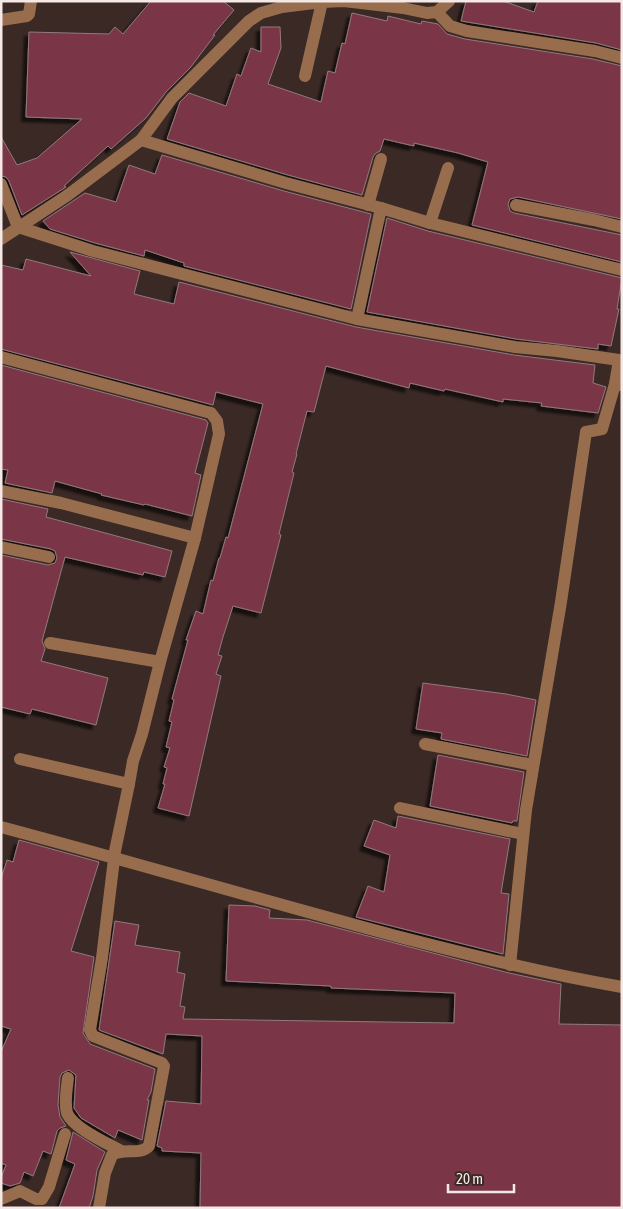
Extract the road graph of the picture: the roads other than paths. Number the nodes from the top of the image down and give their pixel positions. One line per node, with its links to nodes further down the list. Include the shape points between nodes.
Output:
1 (31, 1): 6 (street, via 27,16)
2 (448, 1): 5 (street)
3 (322, 2): 4 (street); 5 (street, via 344,1); 8 (street)
4 (281, 4): 9 (street, via 249,21 172,98)
5 (437, 12): 7 (street, via 450,26 467,31)
6 (1, 20)
7 (622, 58)
8 (306, 76)
9 (141, 140): 13 (street); 17 (street)
10 (381, 159): 13 (street)
11 (448, 168): 16 (street)
12 (1, 184): 17 (street)
13 (368, 205): 15 (street)
14 (516, 205): 18 (street)
15 (381, 208): 16 (street); 21 (street)
16 (430, 224): 20 (street)
17 (18, 228): 19 (street); 21 (street, via 93,251)
18 (622, 228)
19 (1, 239)
20 (622, 270)
21 (357, 319): 22 (street, via 515,347)
22 (620, 355): 24 (street)
23 (1, 357): 26 (street, via 211,413 217,421 219,434)
24 (618, 385): 33 (street, via 602,430 586,432)
25 (1, 491): 26 (street)
26 (195, 538): 30 (street)
27 (1, 547): 28 (street)
28 (49, 557)
29 (50, 643): 30 (street)
30 (160, 662): 34 (street)
31 (426, 744): 33 (street)
32 (20, 758): 34 (street)
33 (533, 765): 37 (street)
34 (129, 784): 38 (street)
35 (400, 808): 37 (street)
36 (1, 827): 38 (street)
37 (523, 834): 39 (street)
38 (114, 859): 39 (street); 43 (street, via 90,1032 164,1066 149,1146 142,1151)
39 (510, 965): 40 (street)
40 (622, 987)
41 (68, 1078): 43 (street, via 67,1114 77,1125)
42 (65, 1134): 44 (street, via 49,1188 42,1199 20,1191)
43 (121, 1151): 45 (street, via 112,1155 108,1163)
44 (1, 1199)
45 (99, 1208)

